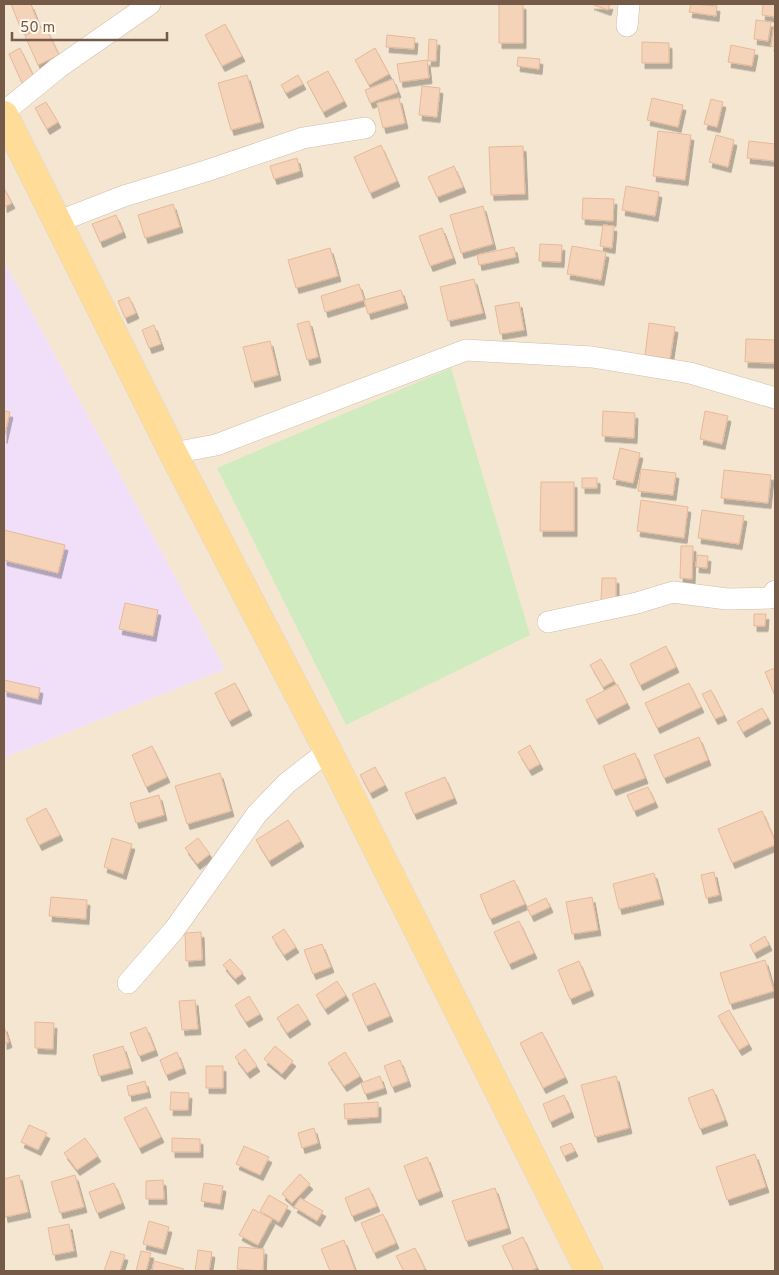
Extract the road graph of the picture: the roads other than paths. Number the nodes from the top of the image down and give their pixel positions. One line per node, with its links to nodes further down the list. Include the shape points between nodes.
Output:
1 (150, 4): 4 (street, via 58,68)
2 (629, 4): 3 (street)
3 (627, 26)
4 (4, 114): 6 (main road)
5 (365, 128): 6 (street, via 303,138 124,196)
6 (57, 222): 8 (main road)
7 (775, 398): 8 (street, via 690,373 592,356 466,350 216,445)
8 (173, 452): 11 (main road)
9 (775, 591): 10 (street, via 770,598 727,598 673,592)
10 (548, 622)
11 (328, 751): 12 (street, via 287,784 257,814 174,930); 13 (main road)
12 (128, 983)
13 (589, 1271)

